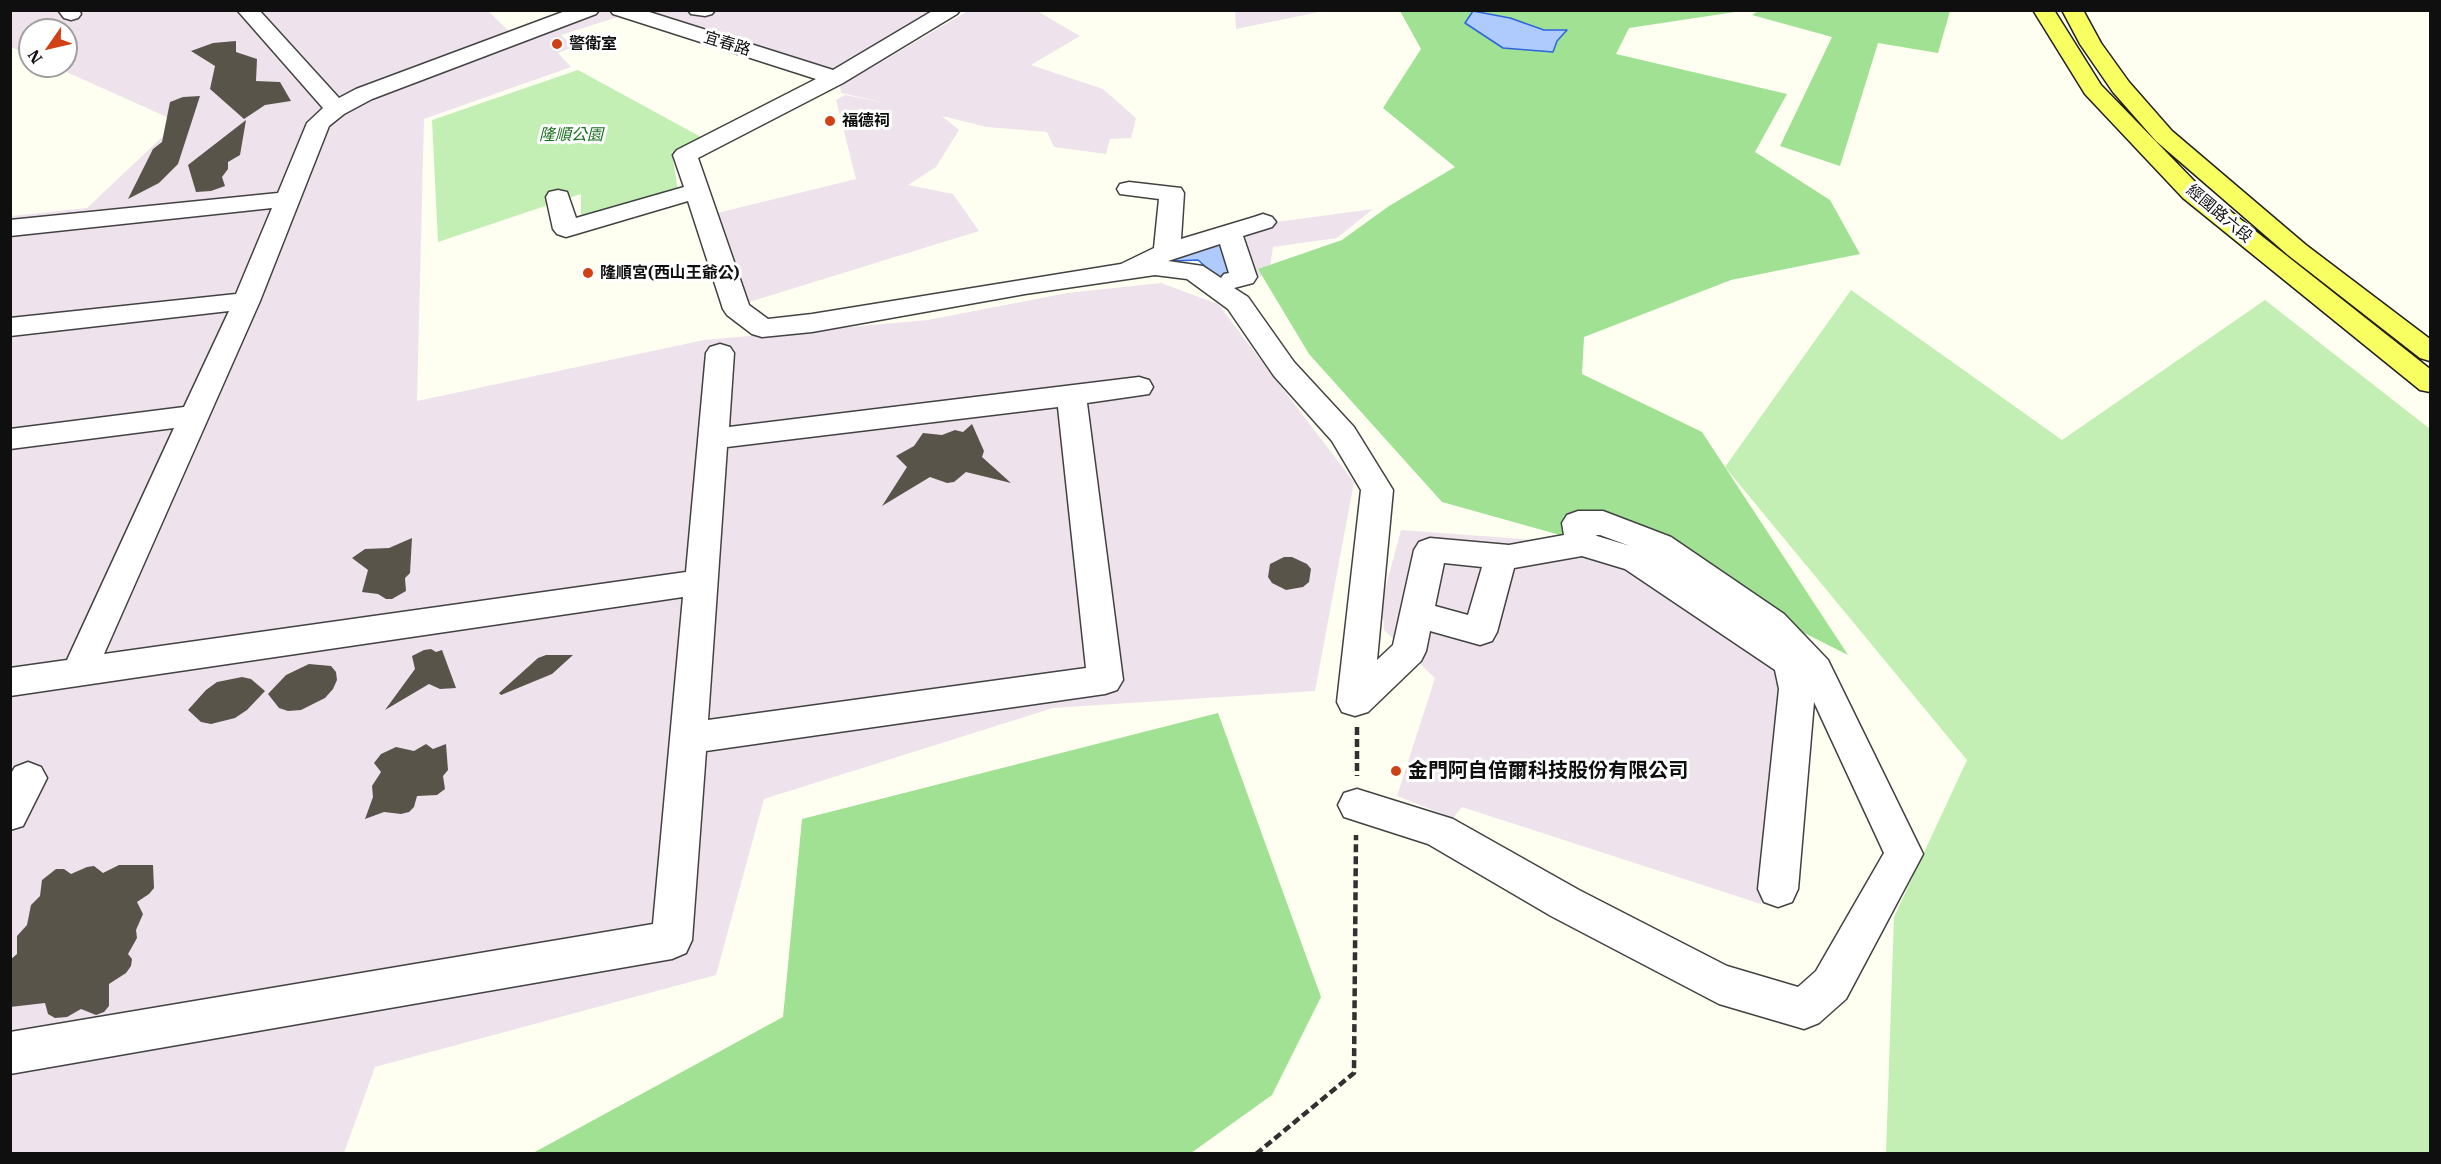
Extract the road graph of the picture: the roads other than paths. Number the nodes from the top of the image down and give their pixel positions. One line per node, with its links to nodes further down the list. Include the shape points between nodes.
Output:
1 (247, 10): 12 (street)
2 (589, 10): 12 (street, via 364,94)
3 (620, 10): 9 (street, 宜春路)
4 (698, 10): 5 (street)
5 (705, 10)
6 (950, 10): 9 (street)
7 (2043, 10): 10 (main road, 經國路六段)
8 (2072, 10): 11 (main road, 經國路六段, via 2091,44)
9 (835, 78): 14 (street, via 685,155)
10 (2102, 98): 11 (main road); 27 (main road, 經國路六段, via 2192,193)
11 (2132, 100): 25 (main road, 經國路六段, via 2164,136 2297,250)
12 (336, 109): 16 (street, via 319,123)
13 (1128, 189): 20 (street, via 1172,193)
14 (697, 191): 15 (street, via 567,229); 21 (street, via 737,309 762,328)
15 (558, 197)
16 (289, 199): 18 (street); 23 (street)
17 (1263, 222): 19 (street)
18 (10, 228)
19 (1229, 232): 20 (street); 22 (street, via 1244,277)
20 (1167, 252): 21 (street)
21 (1119, 272): 36 (street, via 1155,267 1194,272 1238,303 1284,369 1343,434 1377,490 1355,702 1409,651)
22 (1233, 280)
23 (247, 301): 24 (street); 30 (street)
24 (10, 327)
25 (2430, 352)
26 (720, 353): 32 (street)
27 (2430, 384)
28 (1139, 387): 29 (street)
29 (1071, 395): 32 (street); 39 (street, via 1105,680)
30 (195, 416): 31 (street); 37 (street)
31 (10, 439)
32 (712, 439): 35 (street)
33 (1582, 544): 34 (street); 41 (street, via 1578,523 1603,523 1660,545 1772,623 1816,670 1904,854 1831,986 1804,1009 1719,984 1439,831); 43 (street, via 1636,560 1791,663 1797,689)
34 (1501, 557): 36 (street, via 1430,550); 36 (street, via 1480,632)
35 (701, 582): 37 (street); 39 (street)
36 (1416, 614)
37 (79, 672): 38 (street)
38 (10, 682)
39 (689, 738): 44 (street, via 672,940)
40 (28, 778): 42 (street)
41 (1357, 805)
42 (10, 814)
43 (1778, 889)
44 (10, 1053)

